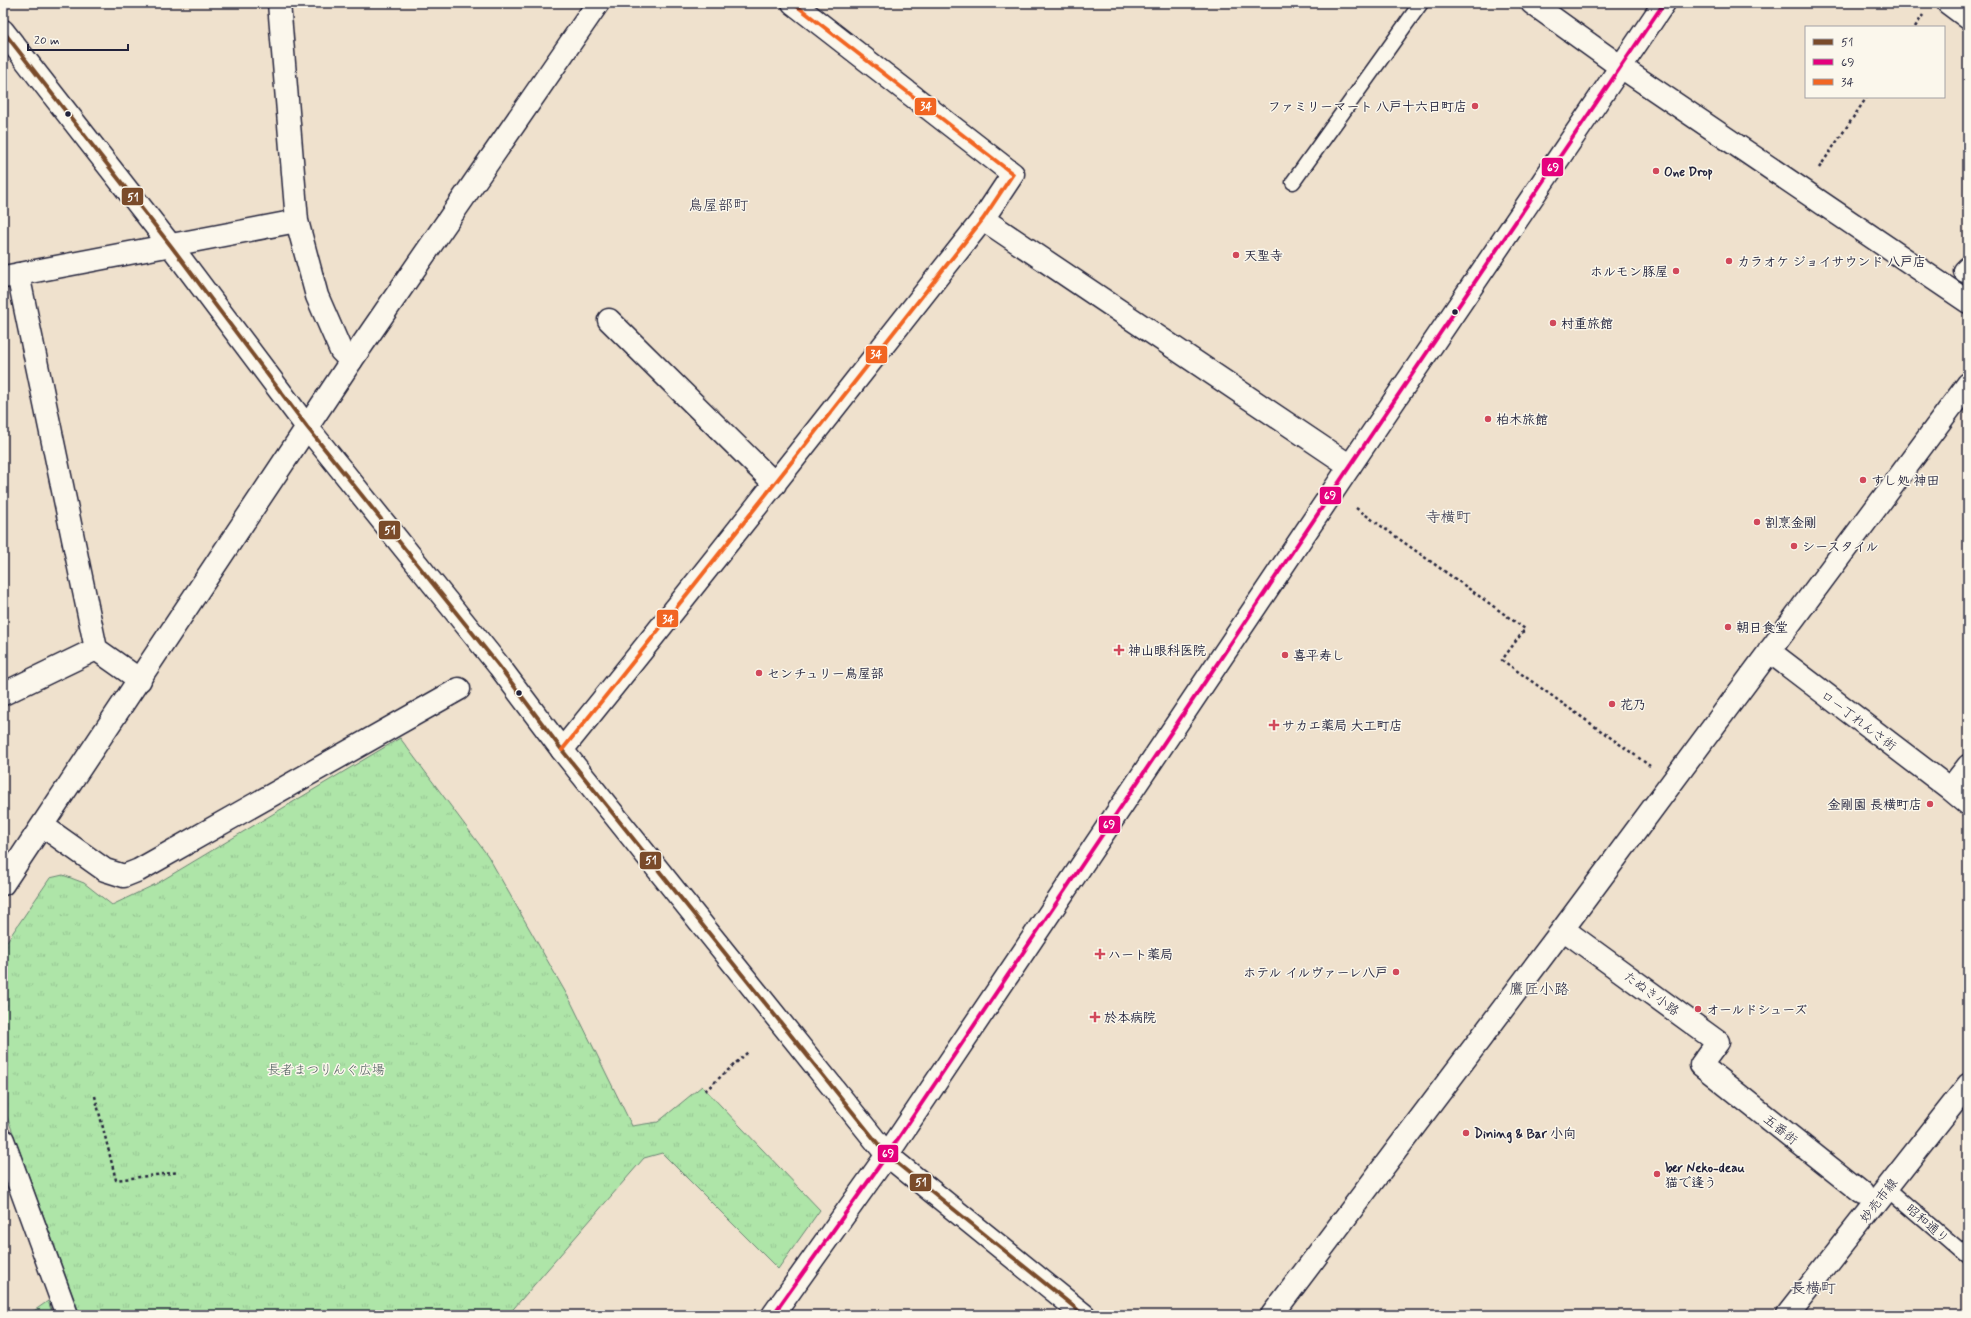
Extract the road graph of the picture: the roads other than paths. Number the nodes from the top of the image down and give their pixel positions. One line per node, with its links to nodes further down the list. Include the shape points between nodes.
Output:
1 (279, 3): 13 (street)
2 (598, 3): 18 (street)
3 (793, 3): 12 (street, via 1013,174)
4 (1421, 3): 11 (lane)
5 (1532, 3): 10 (street)
6 (1664, 3): 10 (street)
7 (1948, 3): 8 (street)
8 (1968, 18)
9 (3, 31): 14 (street)
10 (1621, 67): 16 (street); 21 (street)
11 (1293, 182)
12 (983, 218): 21 (street); 22 (street)
13 (297, 221): 14 (street); 18 (street, via 318,296 341,351)
14 (171, 246): 15 (street); 20 (street)
15 (10, 276): 23 (street)
16 (1968, 302)
17 (609, 320): 22 (street)
18 (351, 362): 20 (street)
19 (1968, 384): 24 (street)
20 (307, 427): 25 (street); 28 (street, via 499,666)
21 (1350, 466): 38 (street)
22 (775, 484): 28 (street)
23 (96, 649): 25 (street); 27 (street)
24 (1769, 651): 30 (street, ロー丁れんさ街); 34 (street)
25 (140, 680): 32 (street)
26 (459, 689): 32 (street, via 124,876 105,870)
27 (3, 694)
28 (562, 750): 38 (street)
29 (1968, 766): 30 (street)
30 (1950, 789): 31 (street, ロー丁れんさ街)
31 (1968, 804)
32 (43, 826): 33 (street)
33 (3, 884)
34 (1563, 928): 35 (street, たぬき小路, via 1718,1042); 45 (street)
35 (1701, 1065): 40 (street, 五番街)
36 (1968, 1085): 39 (street, 妙売市線)
37 (3, 1140): 42 (street)
38 (887, 1155): 43 (street); 44 (street)
39 (1888, 1188): 41 (lane, 昭和通り); 46 (street, 妙売市線)
40 (1862, 1193)
41 (1968, 1257)
42 (68, 1315)
43 (773, 1315)
44 (1084, 1315)
45 (1272, 1315)
46 (1787, 1315)

